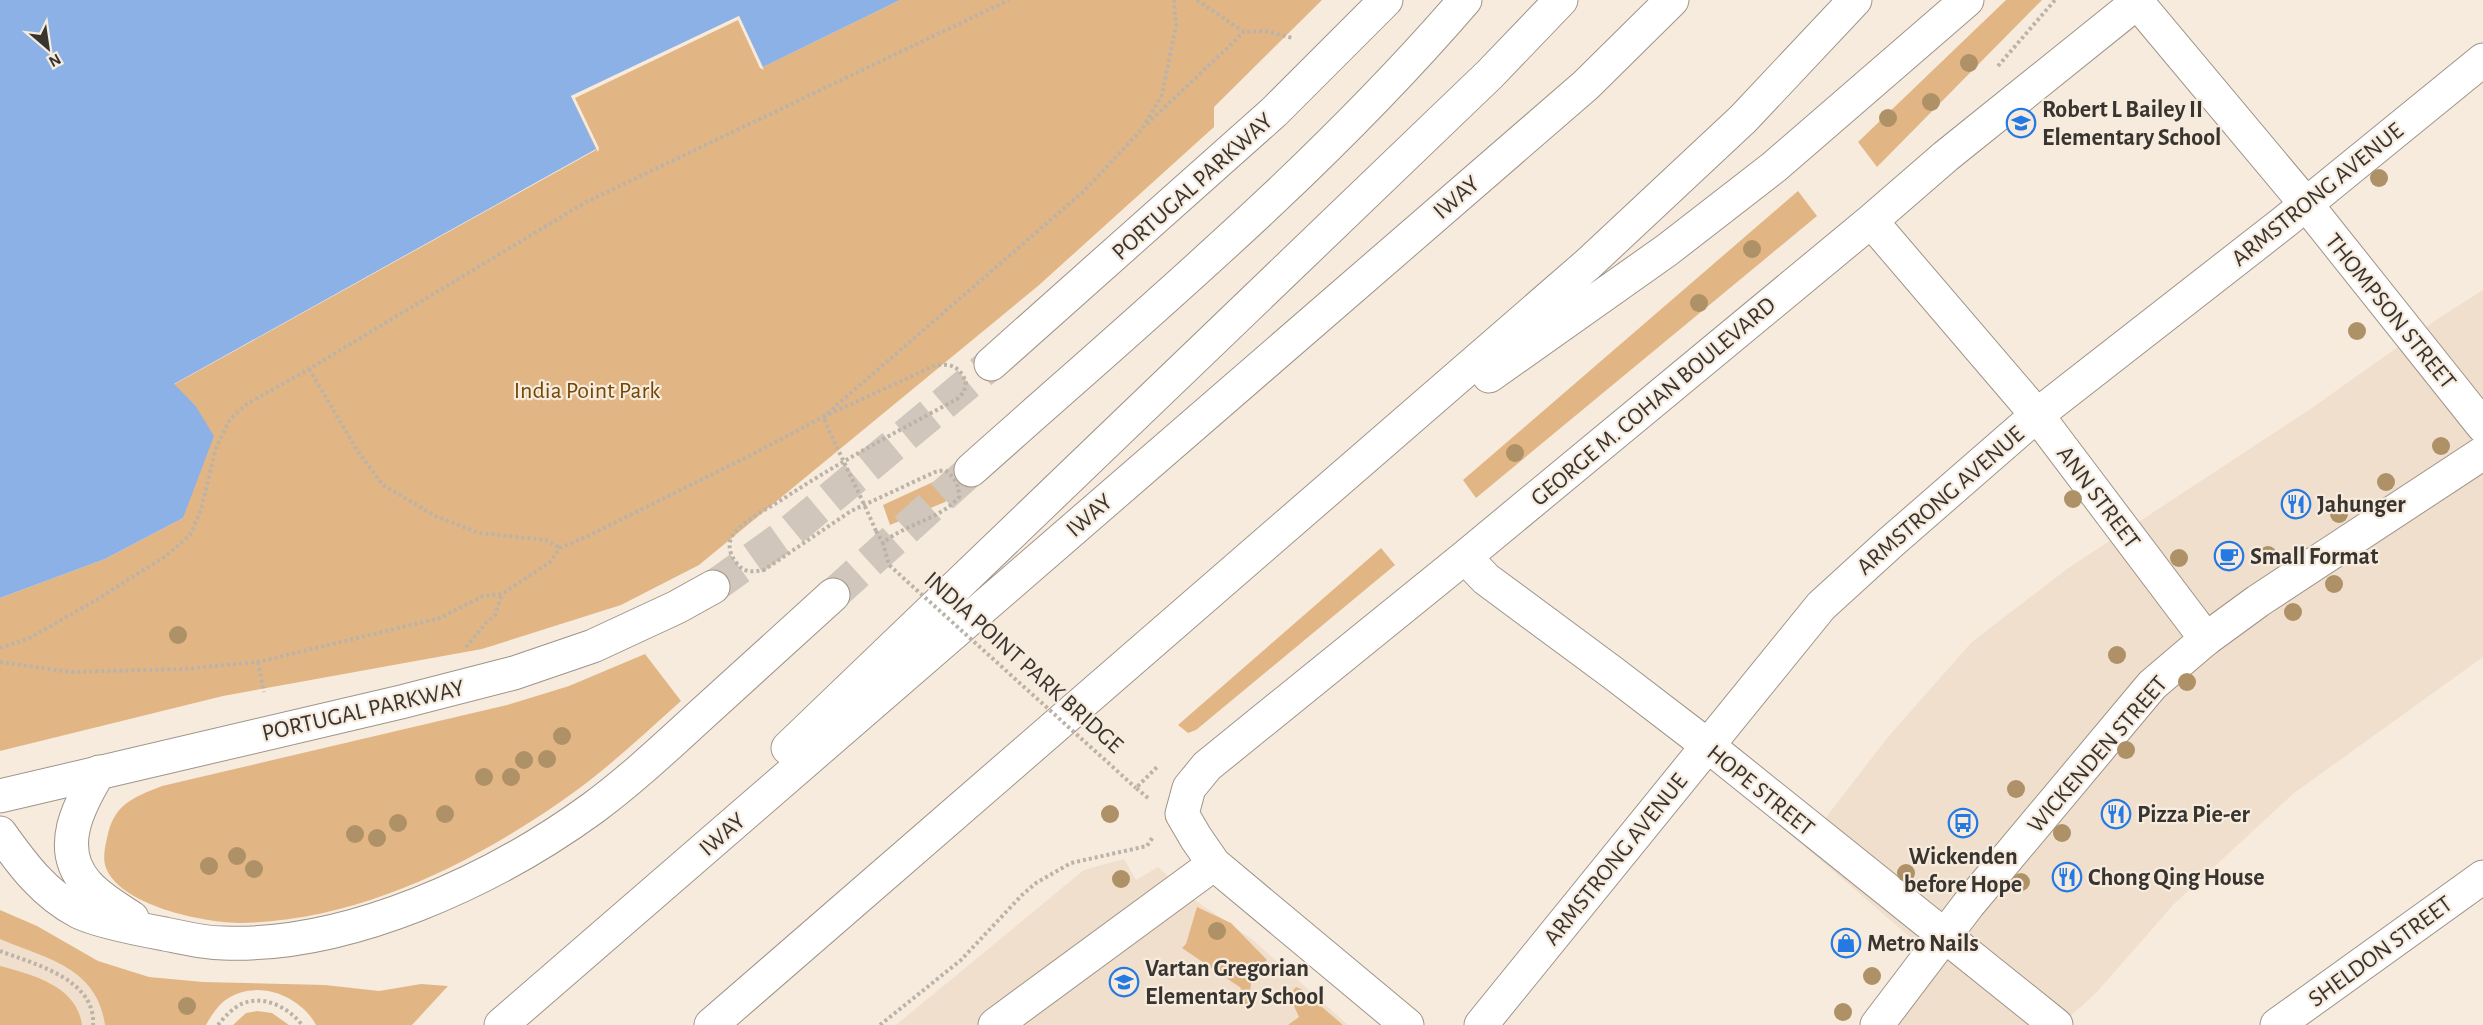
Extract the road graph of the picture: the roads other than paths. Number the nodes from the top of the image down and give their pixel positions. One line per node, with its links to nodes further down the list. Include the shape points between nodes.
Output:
1 (1386, 0): 11 (main road, PORTUGAL PARKWAY, via 1274,112)
2 (1466, 0): 15 (main road, via 1388,85 1261,210)
3 (1560, 0): 30 (main road, via 1490,74)
4 (1672, 0): 30 (main road, IWAY, via 1586,85)
5 (1855, 0): 16 (main road, via 1690,171)
6 (1967, 0): 16 (main road, via 1729,202)
7 (2138, 1): 9 (main road, THOMPSON STREET); 10 (main road, GEORGE M. COHAN BOULEVARD)
8 (2483, 60): 9 (main road, ARMSTRONG AVENUE)
9 (2306, 204): 12 (main road, ARMSTRONG AVENUE); 13 (main road, THOMPSON STREET)
10 (1871, 221): 12 (main road, ANN STREET); 17 (main road, GEORGE M. COHAN BOULEVARD)
11 (991, 364)
12 (2037, 415): 20 (main road, ANN STREET); 21 (main road, ARMSTRONG AVENUE, via 1821,606)
13 (2483, 426)
14 (2483, 453): 20 (main road, WICKENDEN STREET)
15 (971, 470)
16 (1331, 489): 28 (main road)
17 (1465, 557): 21 (main road, HOPE STREET, via 1486,579); 25 (main road, GEORGE M. COHAN BOULEVARD, via 1207,766 1189,788 1182,813)
18 (712, 587): 22 (main road, PORTUGAL PARKWAY, via 677,608 593,646 514,673)
19 (833, 596): 27 (main road, via 628,781 556,832 471,880 387,915 308,937 223,944)
20 (2206, 639): 29 (main road, WICKENDEN STREET, via 2152,685)
21 (1707, 746): 29 (main road, HOPE STREET); 35 (main road, ARMSTRONG AVENUE)
22 (99, 772): 23 (main road, PORTUGAL PARKWAY); 27 (main road, via 83,798 71,833 77,867 99,896)
23 (0, 796)
24 (0, 833): 27 (main road, via 26,869 59,899 81,913)
25 (1214, 864): 33 (main road); 34 (main road)
26 (2483, 878): 38 (main road, SHELDON STREET)
27 (151, 932)
28 (820, 932): 31 (main road); 32 (main road)
29 (1943, 936): 36 (main road, WICKENDEN STREET); 37 (main road, HOPE STREET)
30 (501, 1025)
31 (711, 1025)
32 (729, 1025)
33 (995, 1025)
34 (1407, 1025)
35 (1481, 1025)
36 (1877, 1025)
37 (2056, 1025)
38 (2277, 1025)

